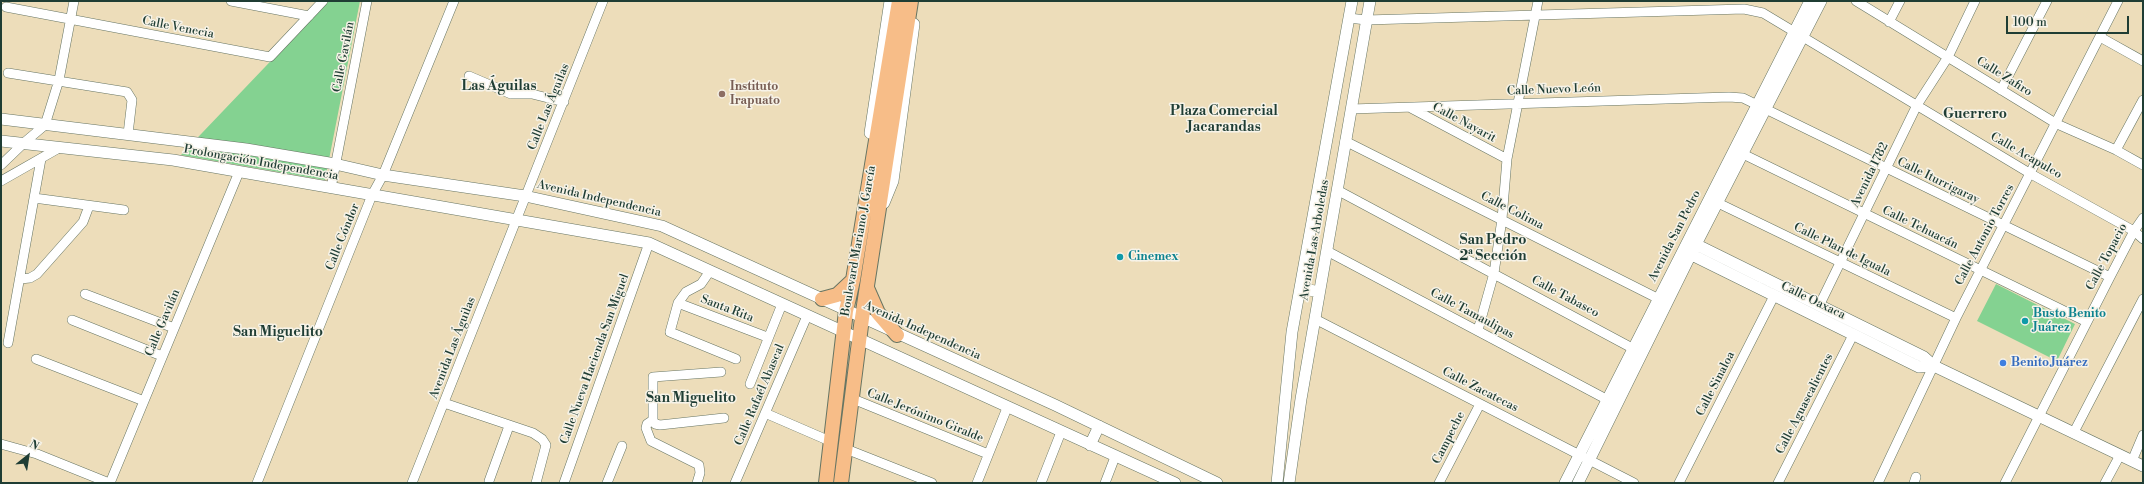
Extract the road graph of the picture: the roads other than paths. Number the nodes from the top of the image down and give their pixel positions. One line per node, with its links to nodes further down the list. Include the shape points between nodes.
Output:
1 (74, 1): 25 (street)
2 (231, 1): 23 (street)
3 (323, 1): 23 (street, Calle Venecia)
4 (367, 1): 56 (street, Calle Gavilán)
5 (454, 1): 62 (street, Calle Cóndor)
6 (603, 1): 38 (street, Calle Las Águilas)
7 (890, 1): 73 (street, via 863,182)
8 (899, 1): 30 (main road, Boulevard Mariano J. García)
9 (911, 1): 30 (main road, Boulevard Mariano J. García)
10 (917, 1): 76 (street, via 893,181)
11 (1352, 1): 24 (street, Avenida Las Arboledas)
12 (1370, 1): 26 (street, Avenida Las Arboledas)
13 (1538, 1): 22 (street)
14 (1810, 1): 28 (street, Avenida San Pedro)
15 (1821, 1): 28 (street, Avenida San Pedro)
16 (1856, 1): 27 (street, Calle Zafiro)
17 (1900, 1): 27 (street)
18 (1975, 1): 31 (street, Avenida 1782)
19 (2047, 1): 36 (street)
20 (2118, 1): 29 (street, Calle Antonio Torres)
21 (6, 7): 25 (street, Calle Venecia)
22 (1536, 14): 26 (street, Calle Acapulco); 28 (street, Calle Acapulco, via 1744,9 1763,13); 39 (street)
23 (309, 16): 25 (street, Calle Venecia, via 270,57)
24 (1348, 18): 26 (street, Calle Acapulco); 93 (street, Avenida Las Arboledas)
25 (72, 19): 35 (street)
26 (1366, 20): 43 (street, Avenida Las Arboledas)
27 (1889, 22): 31 (street, Calle Zafiro)
28 (1799, 33): 40 (street, Calle Acapulco); 41 (street, Avenida San Pedro)
29 (2100, 37): 32 (street); 45 (street, Calle Antonio Torres)
30 (899, 41): 73 (main road, Boulevard Mariano J. García); 76 (main road, Boulevard Mariano J. García)
31 (1948, 57): 36 (street, Calle Zafiro); 40 (street, Avenida 1782)
32 (2143, 61)
33 (8, 73): 35 (street)
34 (469, 76): 38 (street, via 511,94 532,94)
35 (59, 80): 46 (street); 47 (street, via 127,92 132,100)
36 (2000, 90): 45 (street, Calle Zafiro)
37 (2143, 100): 52 (street)
38 (564, 102): 68 (street, Calle Las Águilas)
39 (1519, 102): 41 (street, Calle Nuevo León, via 1729,97 1743,98); 42 (street, Calle Nuevo León); 55 (street)
40 (1917, 105): 59 (street, Avenida 1782); 61 (street, Calle Acapulco)
41 (1762, 106): 53 (street, Avenida San Pedro); 59 (street, Calle Iturrigaray); 83 (street, Avenida San Pedro)
42 (1410, 107): 43 (street, Calle Nuevo León); 55 (street, Calle Nayarit)
43 (1350, 109): 49 (street, Avenida Las Arboledas)
44 (1, 119): 46 (street, Prolongación Independencia)
45 (2057, 124): 52 (street, Calle Zafiro); 61 (street, Calle Antonio Torres)
46 (45, 125): 47 (street, Prolongación Independencia); 50 (street)
47 (128, 134): 56 (street, Prolongación Independencia)
48 (1, 141): 50 (street, Prolongación Independencia)
49 (1345, 141): 66 (street, Avenida Las Arboledas); 77 (street, Calle Colima)
50 (23, 144): 51 (street, Prolongación Independencia); 57 (street)
51 (59, 148): 54 (street); 60 (street, Prolongación Independencia, via 173,160)
52 (2116, 150): 58 (street, Calle Zafiro)
53 (1743, 154): 70 (street, Avenida San Pedro); 74 (street, Calle Tehuacán)
54 (41, 158): 63 (street); 69 (street)
55 (1507, 160): 77 (street)
56 (335, 164): 62 (street, Prolongación Independencia); 64 (street, Calle Gavilán)
57 (1, 165)
58 (2143, 165)
59 (1886, 170): 74 (street, Avenida 1782); 79 (street, Calle Iturrigaray)
60 (239, 172): 64 (street, Prolongación Independencia); 111 (street, Calle Gavilán)
61 (2031, 174): 79 (street, Calle Antonio Torres); 80 (street, Calle Acapulco)
62 (383, 175): 65 (street, Prolongación Independencia); 67 (street, Calle Cóndor)
63 (1, 181)
64 (331, 188): 67 (street, Prolongación Independencia)
65 (471, 188): 68 (street, Avenida Independencia)
66 (1337, 190): 84 (street, Avenida Las Arboledas); 88 (street, Calle Tabasco)
67 (372, 195): 78 (street, Prolongación Independencia); 157 (street, Calle Cóndor)
68 (525, 196): 78 (street, Calle Las Águilas); 98 (street, Avenida Independencia, via 662,226)
69 (34, 198): 71 (street); 90 (street)
70 (1718, 203): 83 (street, Avenida San Pedro); 85 (street, Calle Plan de Iguala)
71 (89, 206): 72 (street); 90 (street, via 83,222 37,274)
72 (124, 210)
73 (864, 214): 91 (main road, Boulevard Mariano J. García)
74 (1864, 214): 85 (street, Avenida 1782); 86 (street, Calle Tehuacán)
75 (2143, 218): 80 (street, Calle Topacio)
76 (877, 219): 92 (main road, Boulevard Mariano J. García)
77 (1502, 219): 88 (street); 99 (street, Calle Colima)
78 (515, 220): 82 (street); 130 (street, Avenida Las Águilas)
79 (2004, 226): 86 (street, Calle Antonio Torres); 89 (street, Calle Iturrigaray)
80 (2134, 231): 81 (street, Calle Acapulco); 89 (street, Calle Topacio)
81 (2143, 239)
82 (649, 244): 87 (street); 160 (street, Calle Nueva Hacienda San Miguel)
83 (1689, 247): 96 (street, Calle Oaxaca); 99 (street, Avenida San Pedro); 102 (street, Calle Oaxaca)
84 (1326, 251): 94 (street, Avenida Las Arboledas); 113 (street, Calle Tamaulipas)
85 (1840, 262): 102 (street, Avenida 1782); 106 (street, Calle Plan de Iguala)
86 (1981, 270): 106 (street, Calle Antonio Torres); 110 (street, Calle Tehuacán)
87 (710, 271): 100 (street, via 701,284 686,292); 101 (street)
88 (1494, 273): 113 (street); 120 (street, Calle Tabasco)
89 (2110, 277): 110 (street, Calle Topacio)
90 (20, 279): 119 (street)
91 (853, 280): 98 (main road, via 837,294); 103 (main road, Boulevard Mariano J. García)
92 (867, 288): 105 (main road, Boulevard Mariano J. García); 115 (main road, via 878,313)
93 (1300, 288): 94 (street); 172 (street, Avenida Las Arboledas, via 1292,332)
94 (1319, 292): 107 (street, Avenida Las Arboledas)
95 (85, 294): 111 (street)
96 (1774, 296): 112 (street, Calle Oaxaca); 178 (street, Calle Sinaloa)
97 (2143, 299): 140 (street)
98 (822, 300): 103 (street, Avenida Independencia)
99 (1662, 301): 120 (street, Avenida San Pedro); 151 (street, Avenida San Pedro)
100 (678, 303): 117 (street, Santa Rita); 123 (street, via 670,332)
101 (782, 304): 104 (street); 117 (street)
102 (1819, 306): 108 (street, Calle Oaxaca)
103 (846, 311): 105 (street, Avenida Independencia); 114 (main road, Boulevard Mariano J. García)
104 (808, 316): 114 (street); 133 (street, Calle Rafaél Abascal)
105 (862, 318): 115 (street, Avenida Independencia); 118 (main road, Boulevard Mariano J. García)
106 (1956, 318): 124 (street, Calle Antonio Torres)
107 (1314, 319): 131 (street, Calle Zacatecas); 173 (street, Avenida Las Arboledas)
108 (1846, 319): 112 (street); 124 (street, Calle Oaxaca, via 1924,357)
109 (72, 320): 121 (street)
110 (2087, 322): 134 (street, Calle Topacio)
111 (174, 328): 121 (street, Calle Gavilán)
112 (1841, 329): 116 (street, Calle Oaxaca)
113 (1478, 330): 128 (street, Calle Tamaulipas)
114 (843, 332): 118 (street); 142 (main road, Boulevard Mariano J. García)
115 (896, 335): 138 (street, Avenida Independencia)
116 (1853, 335): 124 (street, Calle Oaxaca, via 1919,367); 179 (street, Calle Aguascalientes)
117 (767, 337): 126 (street)
118 (859, 340): 127 (main road, Boulevard Mariano J. García); 132 (street)
119 (8, 343)
120 (1632, 348): 128 (street, Avenida San Pedro)
121 (162, 356): 129 (street, Calle Gavilán)
122 (36, 359): 129 (street)
123 (736, 359)
124 (1934, 366): 134 (street, Calle Oaxaca); 180 (street, Calle Antonio Torres)
125 (721, 372): 136 (street, via 653,377)
126 (750, 384)
127 (852, 399): 146 (main road, Boulevard Mariano J. García); 147 (street, Calle Jerónimo Giralde)
128 (1606, 399): 148 (street, Avenida San Pedro)
129 (144, 401): 156 (street, Calle Gavilán)
130 (444, 403): 137 (street); 158 (street, Avenida Las Águilas)
131 (1480, 404): 148 (street, Calle Zacatecas); 174 (street, Campeche)
132 (1007, 408): 139 (street); 147 (street)
133 (765, 413): 142 (street); 163 (street, Calle Rafaél Abascal)
134 (2038, 416): 140 (street, Calle Oaxaca); 181 (street, Calle Topacio)
135 (724, 418): 136 (street)
136 (656, 423): 162 (street, via 647,424 646,428 652,441 699,465)
137 (509, 426): 155 (street); 159 (street, via 533,433 546,445)
138 (1099, 426): 144 (street); 154 (street, Avenida Independencia)
139 (1061, 432): 144 (street); 168 (street)
140 (2074, 432): 149 (street, Calle Oaxaca)
141 (2143, 435): 152 (street)
142 (832, 442): 164 (main road, Boulevard Mariano J. García)
143 (1, 444): 156 (street, via 37,454)
144 (1090, 445): 150 (street)
145 (622, 446): 161 (street)
146 (846, 449): 165 (main road, Boulevard Mariano J. García); 166 (street)
147 (988, 454): 167 (street)
148 (1579, 455): 151 (street, Calle Zacatecas); 175 (street, Avenida San Pedro)
149 (2120, 455): 152 (street, Calle Oaxaca); 182 (street)
150 (1115, 457): 169 (street); 170 (street)
151 (1590, 460): 176 (street, Avenida San Pedro); 177 (street, Calle Zacatecas)
152 (2132, 461): 153 (street, Calle Oaxaca)
153 (2143, 466)
154 (1202, 480): 171 (street, Avenida Independencia)
155 (489, 481)
156 (109, 483)
157 (257, 483)
158 (412, 483)
159 (536, 483)
160 (564, 483)
161 (607, 483)
162 (697, 483)
163 (735, 483)
164 (826, 483)
165 (841, 483)
166 (932, 483)
167 (977, 483)
168 (1041, 483)
169 (1105, 483)
170 (1176, 483)
171 (1217, 483)
172 (1277, 483)
173 (1289, 483)
174 (1439, 483)
175 (1565, 483)
176 (1578, 483)
177 (1634, 483)
178 (1679, 483)
179 (1778, 483)
180 (1878, 483)
181 (2005, 483)
182 (2105, 483)

